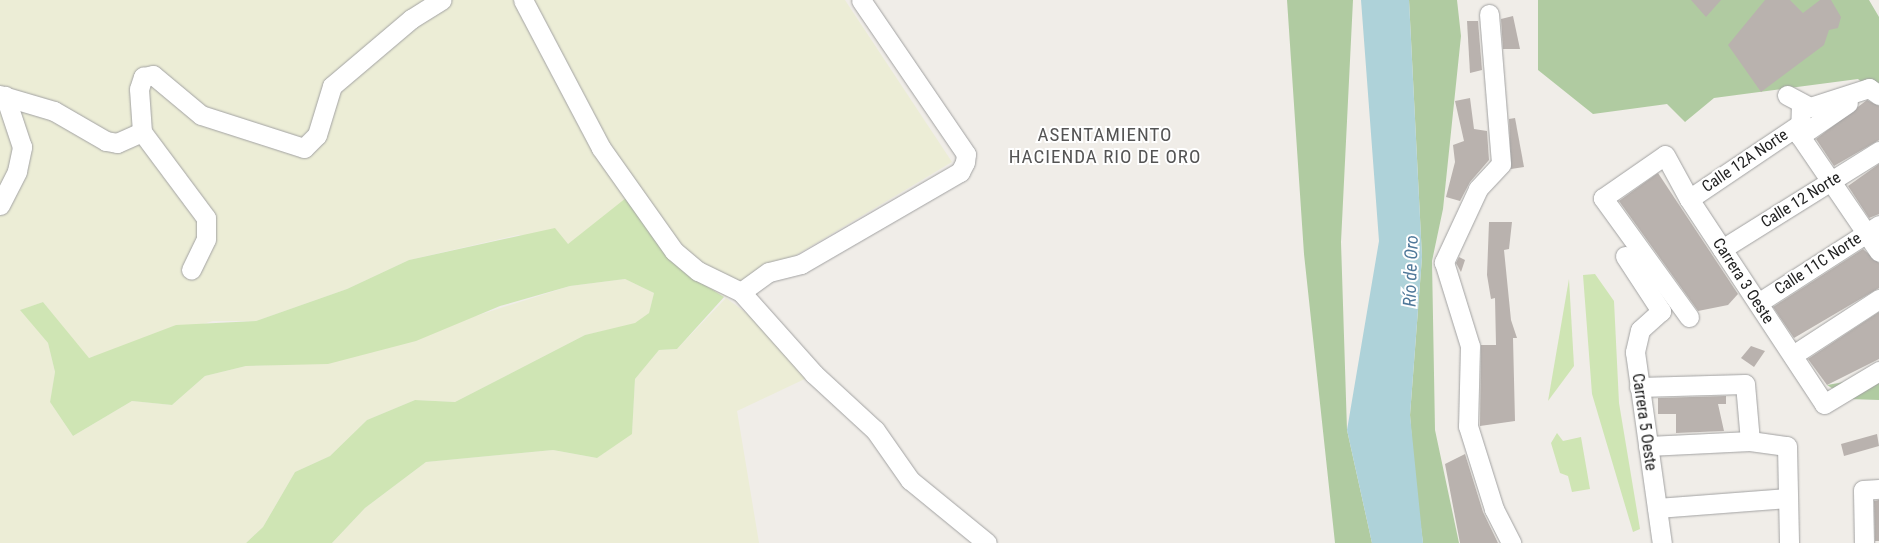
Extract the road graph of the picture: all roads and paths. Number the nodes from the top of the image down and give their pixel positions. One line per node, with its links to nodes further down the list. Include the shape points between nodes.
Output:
1 (442, 0): 8 (street, via 411,20 332,86 318,135 304,148 201,115 153,75 143,77 138,89)
2 (523, 0): 18 (street, via 601,148 654,225 674,251 698,271)
3 (861, 0): 18 (street, via 966,154 965,162 960,172 801,264 769,272)
4 (1489, 14): 31 (street, via 1501,164 1478,190 1444,262 1470,346 1468,426 1494,509)
5 (1874, 92): 7 (street, Calle 12A Norte); 7 (street, via 1822,105 1794,100)
6 (3, 96): 8 (street, via 54,111 111,143); 12 (street, via 22,147 17,172)
7 (1800, 130): 10 (street); 11 (street, Calle 12A Norte)
8 (142, 132): 17 (street, via 206,218 206,240)
9 (1879, 151): 10 (street, Calle 12 Norte)
10 (1831, 181): 13 (street); 14 (street, Calle 12 Norte)
11 (1689, 199): 14 (street, Carrera 3 Oeste); 21 (street, Carrera 3 Oeste, via 1665,156 1603,198)
12 (0, 205)
13 (1873, 229): 15 (street); 20 (street, Calle 11C Norte)
14 (1722, 249): 20 (street, Carrera 3 Oeste)
15 (1879, 252)
16 (1625, 256): 24 (street, Carrera 5 Oeste, via 1661,311 1640,330 1635,344)
17 (191, 270)
18 (741, 292): 30 (street, via 814,374 875,430 910,480)
19 (1879, 299): 22 (street)
20 (1758, 303): 22 (street, Carrera 3 Oeste)
21 (1689, 317)
22 (1793, 356): 23 (street, Carrera 3 Oeste, via 1824,404)
23 (1879, 371)
24 (1639, 387): 25 (street, via 1744,384); 26 (street, Carrera 5 Oeste)
25 (1750, 441): 26 (street); 28 (street, via 1787,446)
26 (1648, 446): 29 (street, Carrera 5 Oeste)
27 (1871, 489): 34 (street)
28 (1788, 498): 29 (street); 33 (street)
29 (1657, 508): 32 (street, Carrera 5 Oeste)
30 (987, 543)
31 (1511, 543)
32 (1662, 543)
33 (1789, 543)
34 (1864, 543)

